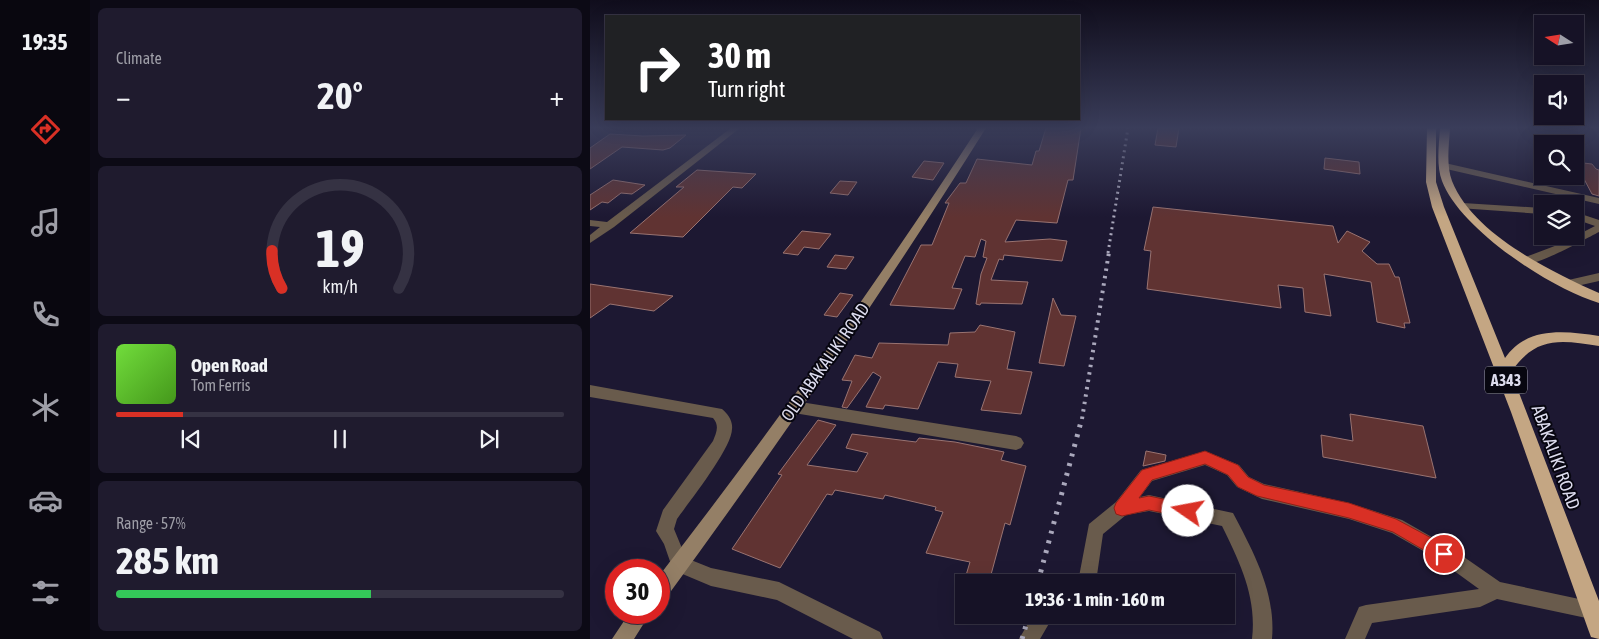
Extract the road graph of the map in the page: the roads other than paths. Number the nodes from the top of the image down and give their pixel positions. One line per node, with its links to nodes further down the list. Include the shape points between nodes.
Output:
1 (697, 158): 12 (street)
2 (963, 158): 22 (main road, OLD ABAKALIKI ROAD)
3 (1431, 158): 20 (highway, ABAKALIKI ROAD / A343, via 1431,182 1438,207)
4 (1445, 158): 5 (highway)
5 (1445, 166): 6 (street); 7 (highway, via 1452,189)
6 (1599, 201)
7 (1463, 206): 8 (street); 15 (highway, via 1490,233)
8 (1534, 210)
9 (1584, 218): 11 (street)
10 (590, 223): 12 (street)
11 (1599, 224)
12 (610, 225): 14 (street)
13 (1599, 228): 15 (street)
14 (590, 240)
15 (1527, 261): 17 (highway)
16 (1598, 277): 17 (street)
17 (1568, 284): 18 (highway)
18 (1599, 298)
19 (1599, 341): 20 (highway, A343, via 1561,337 1531,341 1513,354)
20 (1503, 372): 29 (highway, ABAKALIKI ROAD / A343)
21 (590, 391): 25 (street, via 717,413 723,419 726,430 719,445 669,516 665,531)
22 (794, 407): 23 (street); 25 (main road, OLD ABAKALIKI ROAD)
23 (1016, 443)
24 (1122, 508): 26 (street, via 1095,530); 28 (street, via 1148,475 1205,458 1233,470 1243,482 1262,491 1349,511 1396,526); 36 (street, via 1149,503 1227,519 1263,606 1265,625)
25 (679, 564): 27 (main road, OLD ABAKALIKI ROAD); 34 (street, via 711,577 779,591)
26 (1088, 574)
27 (670, 576)
28 (1496, 590): 29 (street); 37 (street, via 1480,598 1366,614)
29 (1591, 610): 32 (highway, ABAKALIKI ROAD / A343)
30 (633, 624): 33 (main road)
31 (1037, 624): 35 (street)
32 (1599, 629)
33 (622, 639)
34 (873, 639)
35 (1029, 639)
36 (1262, 639)
37 (1355, 639)

